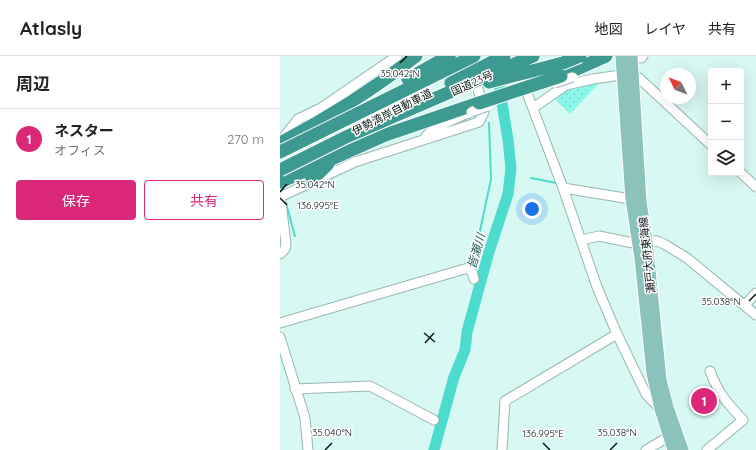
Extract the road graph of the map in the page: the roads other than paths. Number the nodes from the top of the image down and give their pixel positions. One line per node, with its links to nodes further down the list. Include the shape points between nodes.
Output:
1 (397, 56): 26 (street, via 321,108 298,119)
2 (416, 56): 26 (highway, via 366,93)
3 (449, 56): 23 (highway, bridge)
4 (459, 56): 27 (highway)
5 (469, 56): 24 (street, via 484,112 479,122)
6 (474, 56): 23 (highway, 伊勢湾岸自動車道, bridge)
7 (504, 56): 22 (highway, 伊勢湾岸自動車道, bridge)
8 (513, 56): 21 (street)
9 (533, 56): 15 (highway, 国道23号, bridge)
10 (555, 56): 15 (highway, bridge, via 531,66)
11 (580, 56): 22 (highway, bridge, via 563,63 474,86 418,109)
12 (606, 56): 17 (highway)
13 (621, 56): 16 (main road, 瀬戸大府東海線)
14 (639, 57): 18 (main road, 瀬戸大府東海線)
15 (490, 75): 29 (highway, 国道23号, bridge, via 346,137)
16 (621, 75): 19 (street); 35 (main road, 瀬戸大府東海線)
17 (567, 76): 19 (street); 20 (highway, bridge)
18 (632, 78): 25 (street, via 639,78); 38 (main road, 瀬戸大府東海線)
19 (592, 79): 21 (street, via 566,85)
20 (475, 108): 24 (street, via 427,134); 28 (highway, via 386,135)
21 (533, 108): 34 (street)
22 (393, 112): 29 (highway, 伊勢湾岸自動車道, bridge)
23 (341, 121): 27 (highway, 伊勢湾岸自動車道, bridge)
24 (424, 140): 31 (street, via 355,162)
25 (708, 142)
26 (280, 143)
27 (280, 151)
28 (348, 151): 31 (highway, via 323,168); 32 (highway)
29 (280, 169)
30 (744, 176): 33 (street)
31 (311, 181): 36 (street)
32 (280, 182)
33 (756, 187)
34 (563, 188): 35 (street); 37 (street)
35 (631, 199): 38 (main road, 瀬戸大府東海線)
36 (280, 200): 39 (street, via 286,244)
37 (581, 240): 38 (street, via 599,236); 45 (street)
38 (642, 243): 42 (street, via 657,241 680,253); 49 (main road, 瀬戸大府東海線, via 652,373); 56 (main road, 瀬戸大府東海線, via 661,380)
39 (280, 254)
40 (474, 279): 44 (street, via 468,268)
41 (756, 293): 42 (street)
42 (745, 305): 43 (street)
43 (756, 315)
44 (280, 323)
45 (617, 334): 49 (street, via 646,394); 53 (street, via 505,401)
46 (280, 337): 48 (street)
47 (710, 371): 57 (street, via 716,389 724,401 743,420)
48 (295, 389): 50 (street, via 370,386); 52 (street, via 304,418)
49 (660, 410): 51 (main road, 瀬戸大府東海線)
50 (434, 420)
51 (668, 437): 54 (street); 55 (main road, 瀬戸大府東海線)
52 (308, 450)
53 (502, 450)
54 (646, 450)
55 (673, 450)
56 (683, 450)
57 (707, 450)

